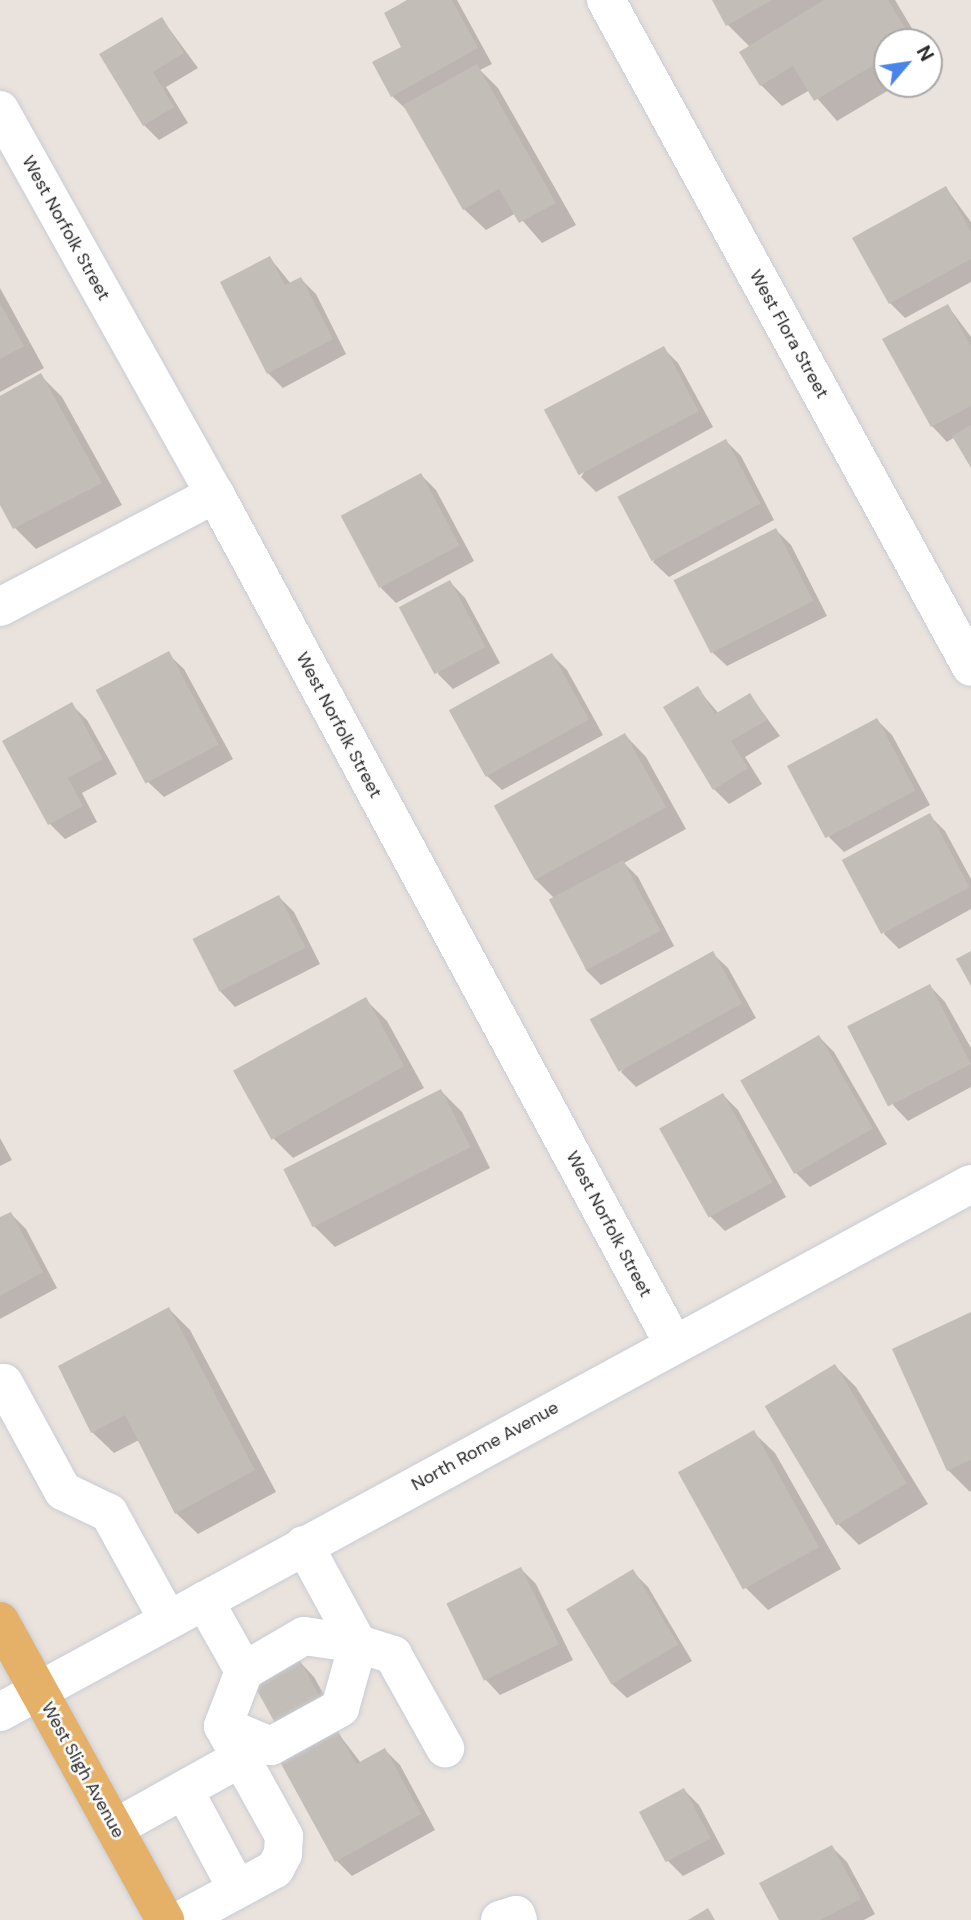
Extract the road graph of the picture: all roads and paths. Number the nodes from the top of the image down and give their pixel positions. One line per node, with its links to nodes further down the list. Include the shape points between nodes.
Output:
1 (606, 0): 5 (street, West Flora Street)
2 (0, 110): 3 (street, West Norfolk Street)
3 (215, 494): 4 (street); 7 (street, West Norfolk Street)
4 (0, 607)
5 (971, 667)
6 (971, 1184): 7 (street, North Rome Avenue)
7 (673, 1343): 9 (street, North Rome Avenue)
8 (0, 1385): 11 (street, via 4,1383 64,1491 109,1513)
9 (304, 1545): 10 (street, North Rome Avenue); 13 (street)
10 (204, 1600): 11 (street, North Rome Avenue); 14 (street)
11 (168, 1620): 15 (street, North Rome Avenue)
12 (0, 1621): 15 (main road, West Sligh Avenue)
13 (358, 1644): 14 (street, via 304,1636); 17 (street, via 340,1708 271,1746); 18 (street, via 393,1655)
14 (244, 1671): 17 (street)
15 (38, 1691): 16 (street, North Rome Avenue); 21 (main road, West Sligh Avenue)
16 (0, 1712)
17 (223, 1726): 19 (street)
18 (445, 1748)
19 (241, 1758): 20 (street); 22 (street, via 284,1836 283,1854 275,1869)
20 (184, 1790): 21 (street); 22 (street)
21 (115, 1828): 23 (main road, West Sligh Avenue)
22 (237, 1889): 24 (street)
23 (165, 1920)
24 (181, 1920)
25 (500, 1920): 26 (street, via 516,1915)
26 (518, 1920)

